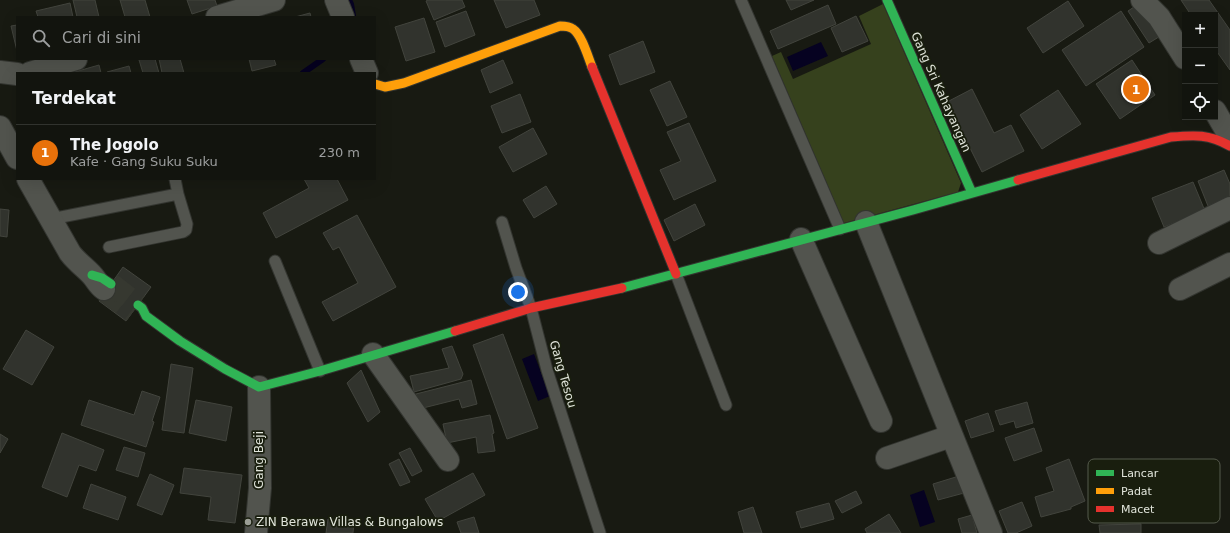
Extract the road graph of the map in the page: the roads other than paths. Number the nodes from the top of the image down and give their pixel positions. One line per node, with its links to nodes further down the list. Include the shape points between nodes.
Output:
1 (274, 0): 6 (street)
2 (336, 0): 7 (street)
3 (742, 0): 29 (lane)
4 (887, 0): 23 (street, Gang Sri Kahayangan)
5 (1142, 0): 8 (street, via 1159,17)
6 (220, 16)
7 (344, 16)
8 (1182, 53)
9 (73, 60): 12 (street)
10 (361, 60): 13 (street)
11 (0, 72): 14 (street)
12 (33, 72)
13 (367, 72)
14 (16, 74)
15 (376, 84): 35 (street, via 384,87 404,83 560,26 572,27 580,38)
16 (1218, 116): 18 (street)
17 (0, 127): 20 (street)
18 (1230, 137)
19 (1230, 146): 23 (street, via 1217,139 1194,135 1171,137)
20 (16, 156)
21 (29, 180): 26 (street)
22 (175, 180): 24 (lane)
23 (972, 193): 28 (street)
24 (178, 194): 26 (lane); 32 (lane, via 187,224 186,230)
25 (1230, 208): 31 (street)
26 (51, 219): 36 (street, via 70,254)
27 (502, 222): 38 (lane, Gang Tesou)
28 (866, 222): 29 (street); 45 (street)
29 (840, 229): 30 (street)
30 (801, 239): 35 (street); 44 (street)
31 (1159, 244)
32 (109, 247)
33 (275, 261): 41 (lane)
34 (1230, 264): 37 (street)
35 (676, 274): 38 (street); 43 (lane)
36 (103, 283)
37 (1180, 289)
38 (531, 308): 40 (street); 49 (lane, Gang Tesou, via 547,370)
39 (139, 311): 42 (street, via 180,341)
40 (373, 354): 41 (street); 47 (street)
41 (320, 371): 42 (street)
42 (259, 387): 48 (street, Gang Beji, via 260,488)
43 (726, 406)
44 (881, 421)
45 (951, 436): 46 (street); 50 (street)
46 (887, 458)
47 (448, 460)
48 (256, 533)
49 (600, 533)
50 (991, 533)

